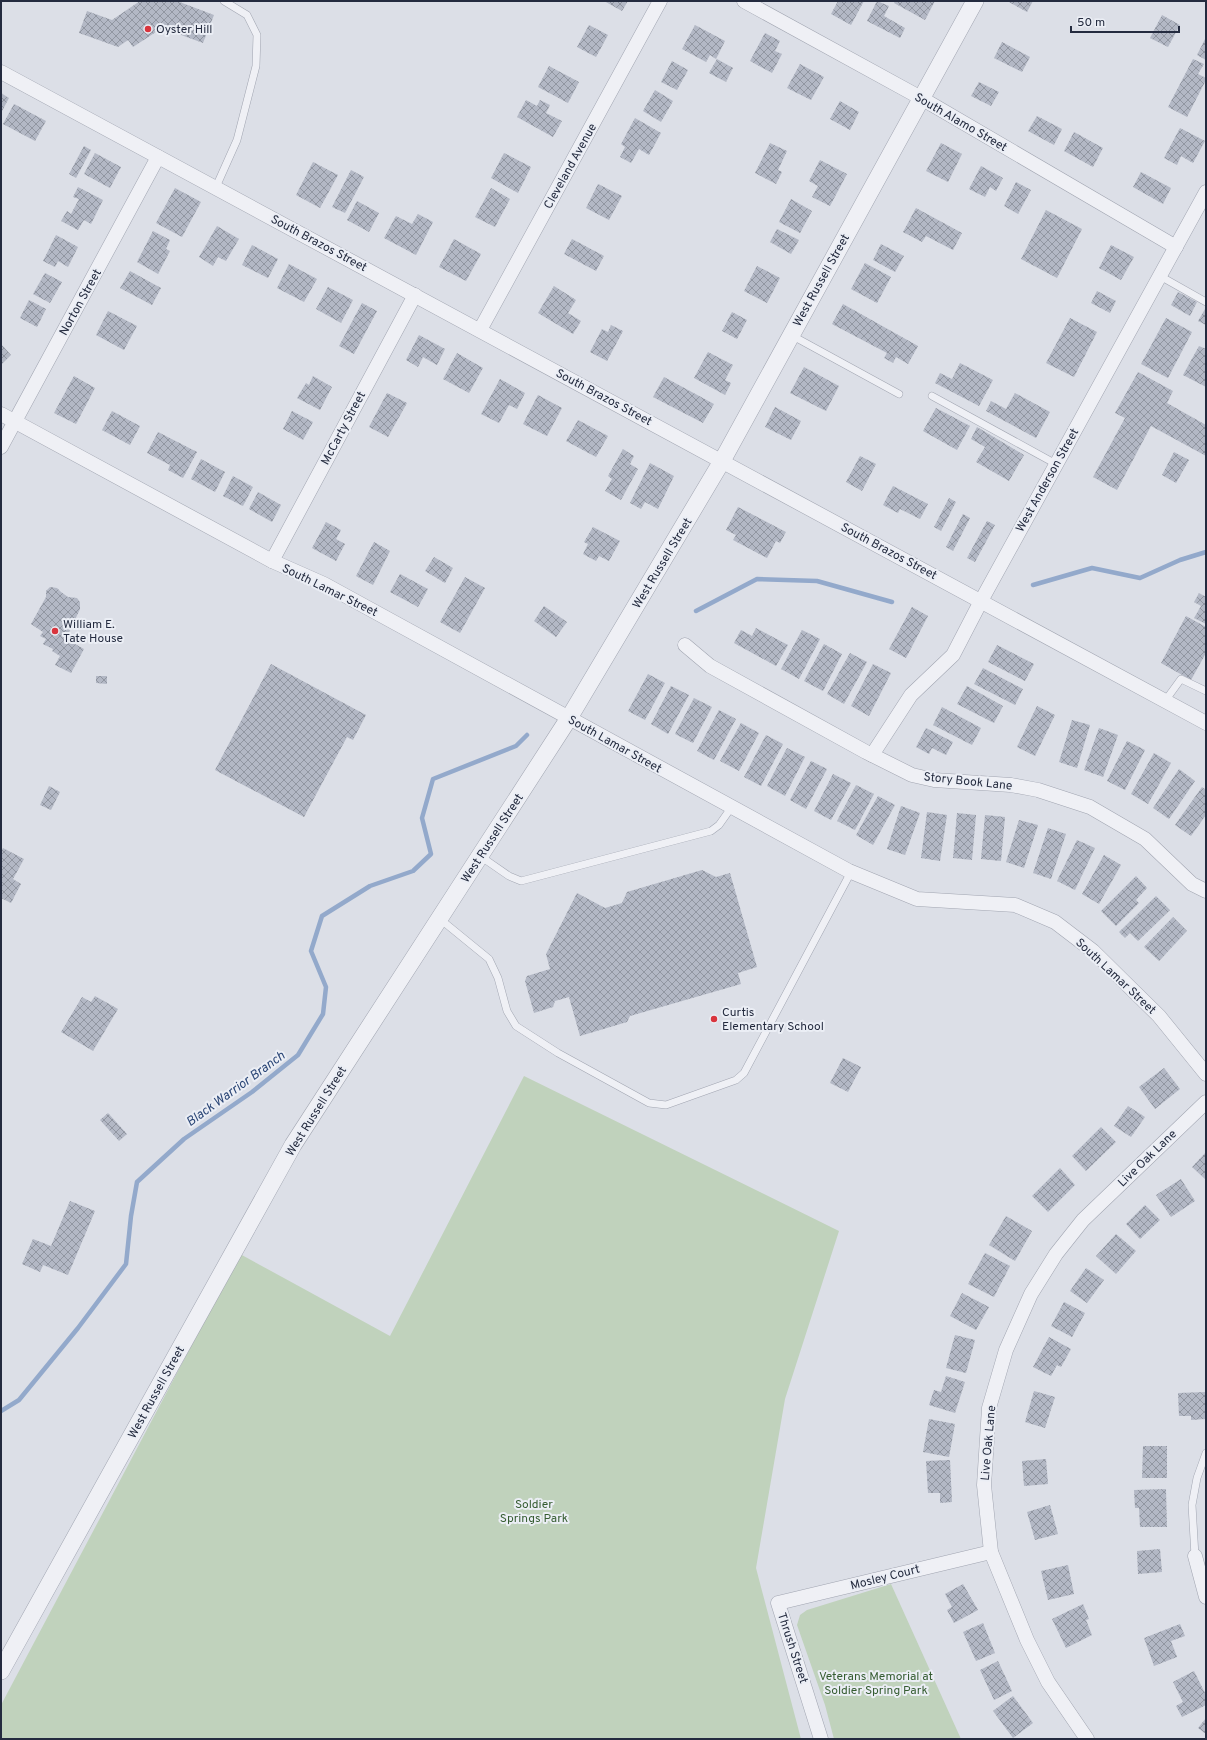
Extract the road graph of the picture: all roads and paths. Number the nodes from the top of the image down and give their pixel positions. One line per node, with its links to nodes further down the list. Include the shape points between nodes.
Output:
1 (224, 1): 8 (lane, via 247,15 257,35 256,66 237,140)
2 (660, 1): 14 (street, Cleveland Avenue)
3 (744, 1): 6 (street, South Alamo Street)
4 (975, 1): 6 (street, West Russell Street)
5 (1, 72): 7 (street, South Brazos Street)
6 (921, 98): 10 (street, South Alamo Street); 15 (street, West Russell Street)
7 (158, 157): 8 (street, South Brazos Street); 19 (street, Norton Street)
8 (216, 187): 12 (street, South Brazos Street)
9 (1206, 192): 10 (street, West Anderson Street)
10 (1176, 246): 11 (street, West Anderson Street)
11 (1160, 276): 13 (lane); 22 (street, West Anderson Street)
12 (415, 295): 14 (street, South Brazos Street); 23 (street, McCarty Street)
13 (1206, 302)
14 (480, 330): 21 (street, South Brazos Street)
15 (790, 335): 16 (lane); 21 (street, West Russell Street)
16 (900, 394)
17 (932, 396): 22 (lane)
18 (1, 414): 19 (street, South Lamar Street)
19 (14, 422): 20 (street, Norton Street); 23 (street, South Lamar Street)
20 (1, 447)
21 (722, 461): 24 (street, South Brazos Street); 28 (street, West Russell Street)
22 (1056, 464): 24 (street, West Anderson Street)
23 (272, 561): 28 (street, South Lamar Street, via 324,584)
24 (981, 601): 27 (street, South Brazos Street); 30 (street, West Anderson Street, via 953,655 911,695)
25 (685, 645): 30 (street, Story Book Lane, via 710,666)
26 (1206, 691): 27 (lane, via 1181,679)
27 (1165, 700): 29 (street, South Brazos Street)
28 (569, 718): 31 (street, South Lamar Street); 32 (street, West Russell Street)
29 (1206, 722)
30 (872, 755): 34 (street, Story Book Lane, via 912,775 934,780 1011,785 1038,790 1090,807 1145,839 1192,884)
31 (731, 808): 32 (lane, via 719,825 711,831 521,881); 33 (street, South Lamar Street)
32 (480, 856): 35 (street, West Russell Street)
33 (851, 872): 35 (lane, via 744,1073 736,1080 666,1104 649,1103 558,1053 516,1026 506,1011 498,978 489,959); 36 (street, South Lamar Street, via 917,899 1015,905 1055,922 1093,951 1159,1016)
34 (1206, 891)
35 (440, 919): 43 (street, West Russell Street, via 293,1145)
36 (1206, 1074)
37 (1206, 1102): 39 (street, Live Oak Lane, via 1083,1220 1056,1254 1031,1294 1006,1350 989,1408 984,1485)
38 (1206, 1453): 40 (lane, via 1197,1478 1192,1505)
39 (991, 1552): 42 (street, Mosley Court); 45 (street, Live Oak Lane, via 1027,1640 1048,1682)
40 (1195, 1556): 41 (street)
41 (1206, 1597)
42 (778, 1603): 44 (street, Thrush Street)
43 (1, 1671)
44 (821, 1739)
45 (1087, 1739)

